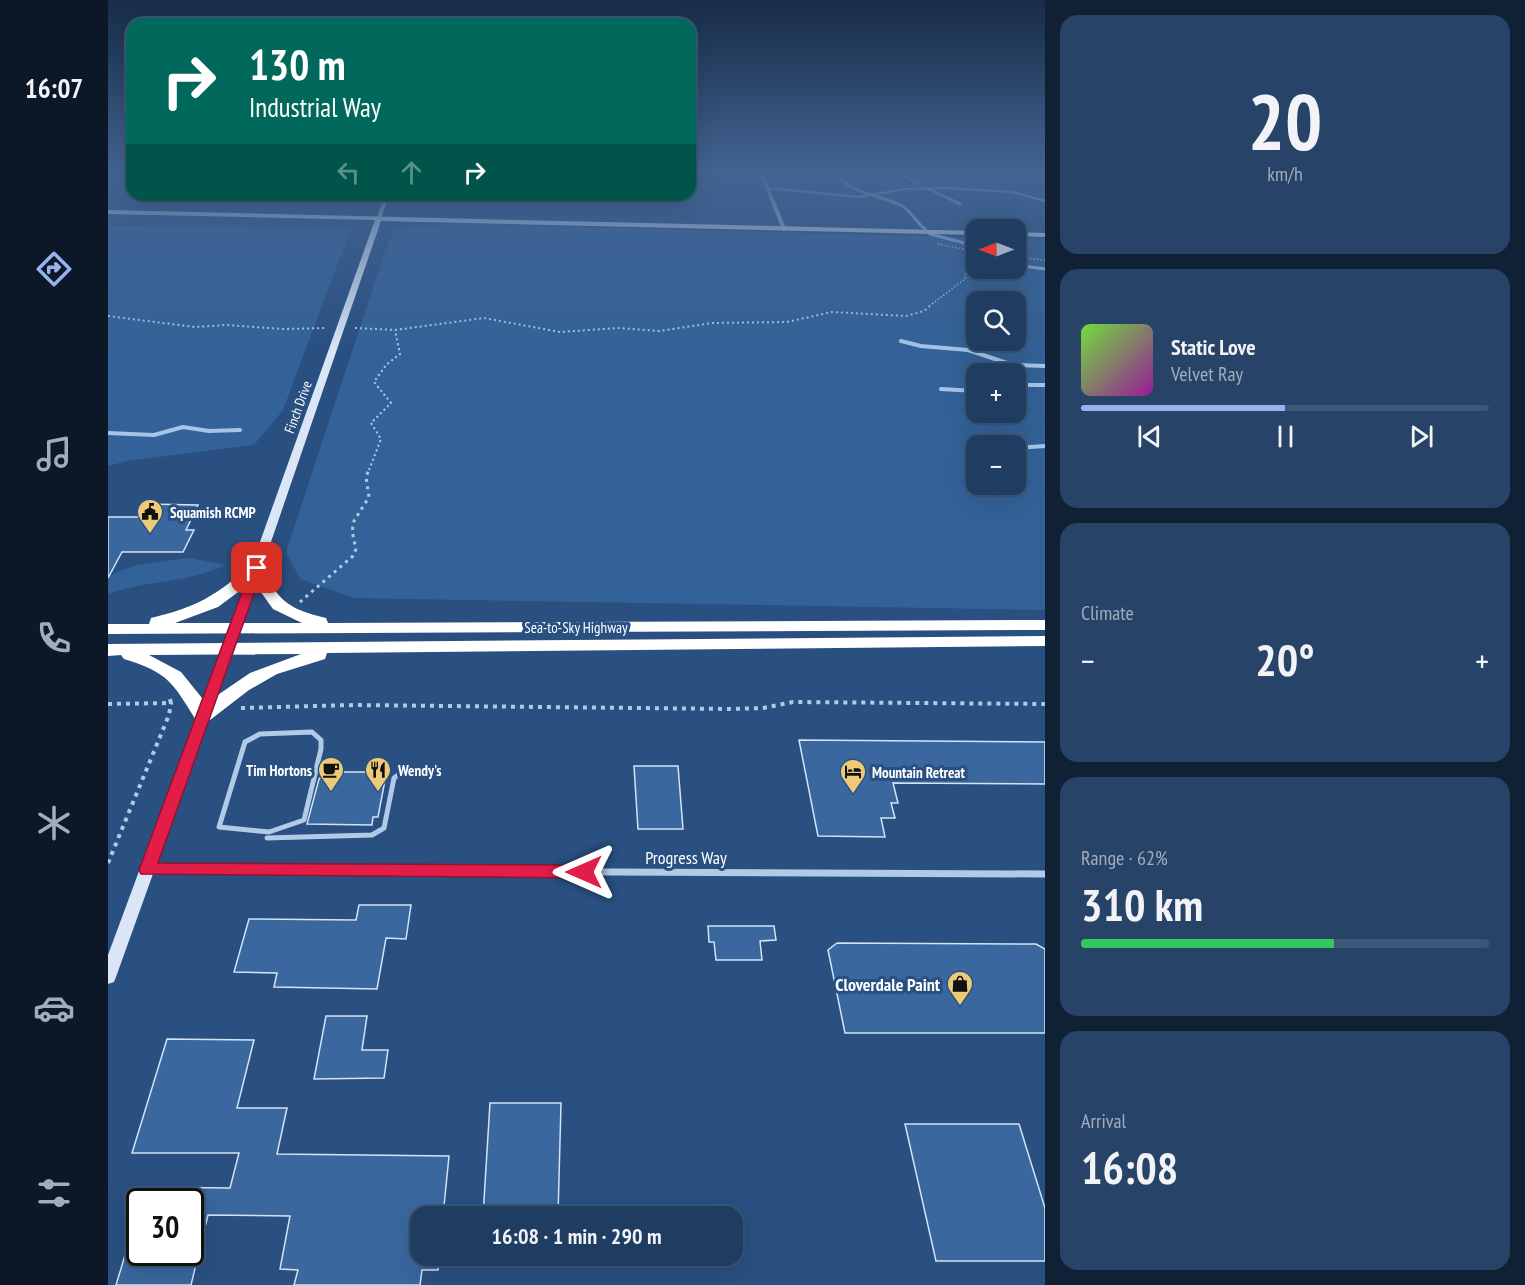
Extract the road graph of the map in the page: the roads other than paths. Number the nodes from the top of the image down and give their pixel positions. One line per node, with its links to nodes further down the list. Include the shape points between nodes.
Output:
1 (374, 232): 6 (street, Finch Drive)
2 (926, 232): 3 (street)
3 (966, 233)
4 (1026, 234): 5 (street)
5 (1045, 235)
6 (257, 568): 8 (street, Finch Drive); 9 (highway, via 263,588 285,610 318,622); 10 (highway, via 234,590 207,607 166,620)
7 (1045, 625): 9 (highway, Sea-to-Sky Highway)
8 (235, 628): 9 (highway, Sea-to-Sky Highway); 10 (highway, Sea-to-Sky Highway); 12 (street, Finch Drive)
9 (364, 628)
10 (110, 629)
11 (1045, 640): 13 (highway, Sea-to-Sky Highway)
12 (228, 648): 13 (highway, Sea-to-Sky Highway); 14 (highway, Sea-to-Sky Highway); 15 (street, Finch Drive)
13 (374, 648): 15 (highway, via 316,656 270,669 228,693)
14 (108, 650): 15 (highway, via 154,662 170,671 194,697)
15 (203, 716): 19 (street, Finch Drive)
16 (321, 749): 16 (lane, via 304,820 268,832 219,827 244,742 260,734 312,732 321,740)
17 (434, 771): 18 (lane, via 402,772 394,778 384,828 372,835)
18 (267, 838)
19 (147, 870): 20 (street, Progress Way); 21 (street, Finch Drive)
20 (1045, 874)
21 (108, 977)

